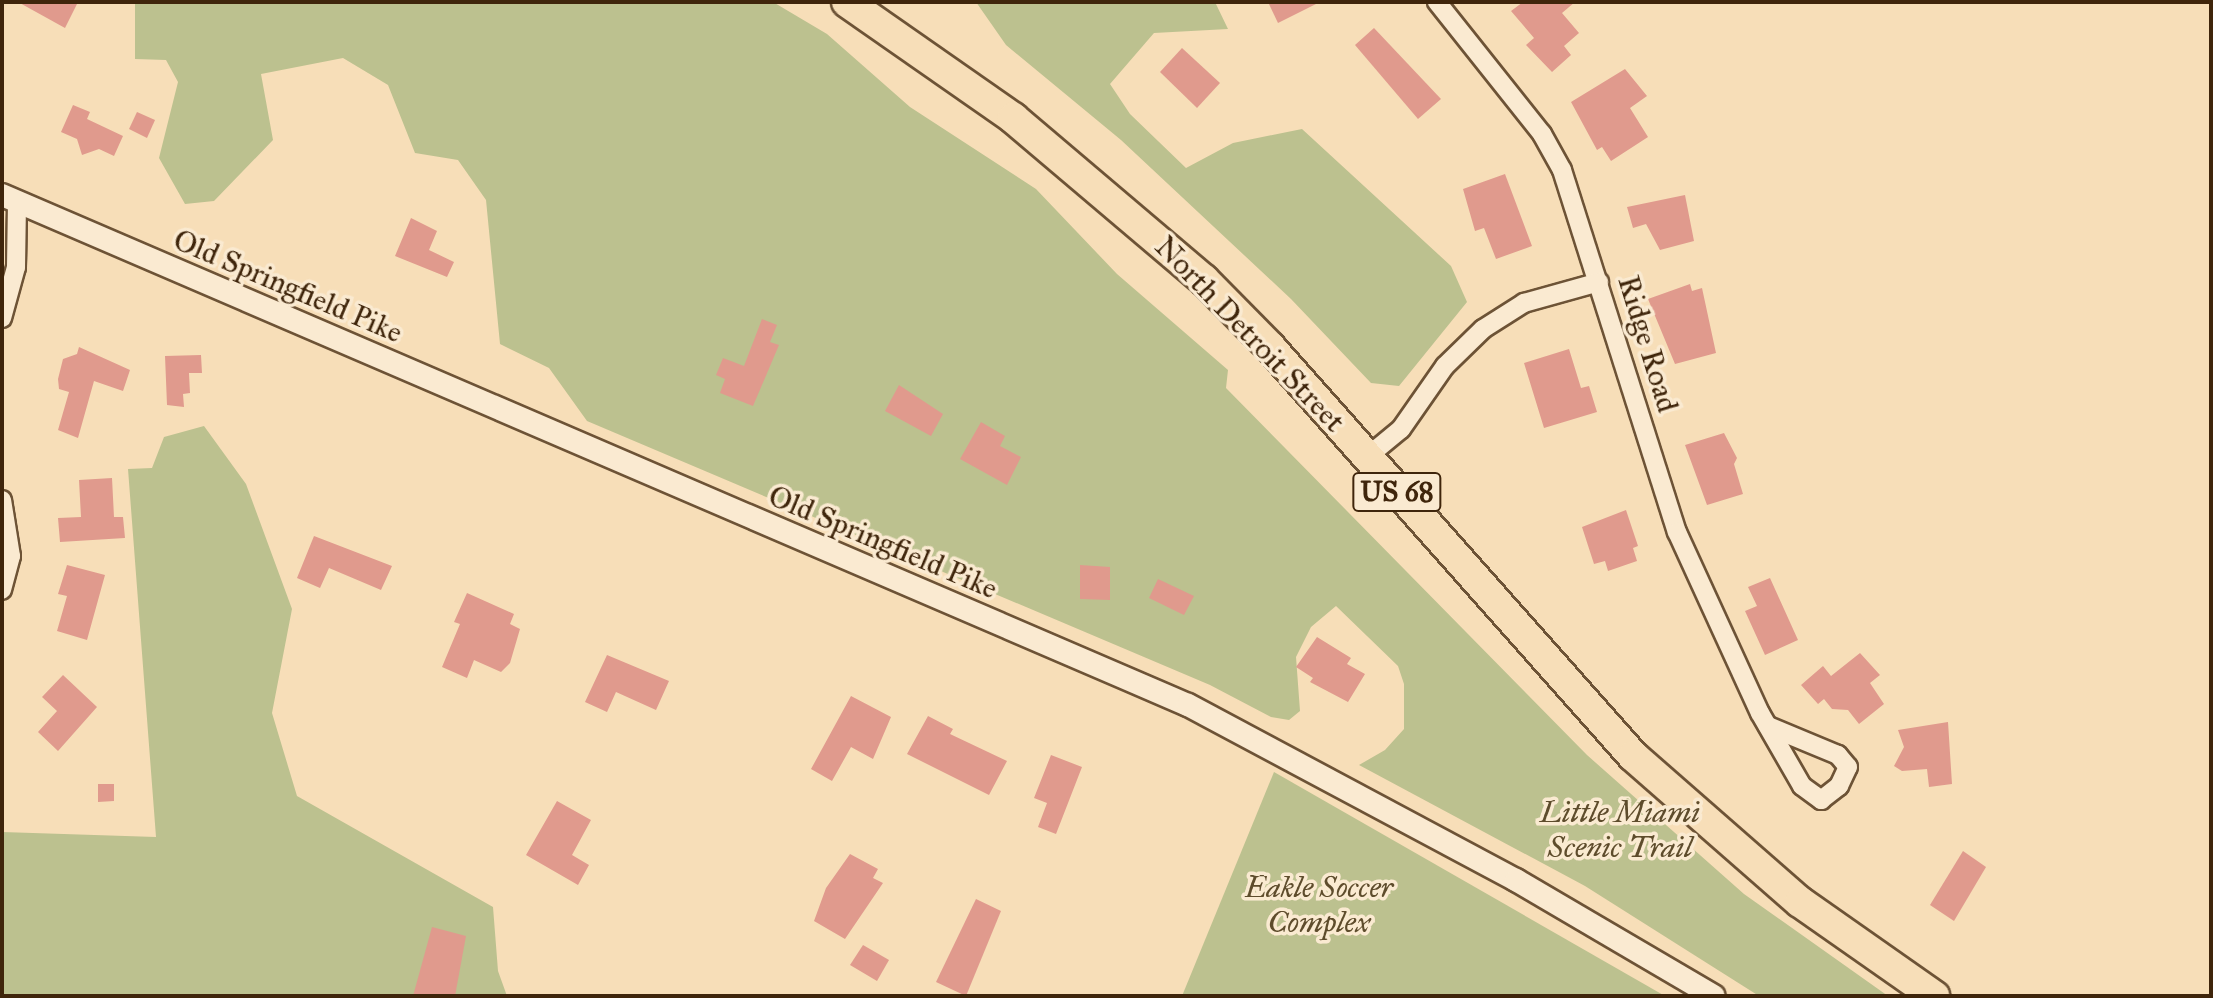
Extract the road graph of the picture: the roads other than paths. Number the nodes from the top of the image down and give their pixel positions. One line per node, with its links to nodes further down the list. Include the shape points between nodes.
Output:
1 (847, 2): 6 (highway, North Detroit Street / US 68, via 1013,118 1120,204 1231,306)
2 (1437, 2): 4 (street, Ridge Road, via 1542,134 1571,191)
3 (10, 198): 5 (street, via 16,267); 10 (street, Old Springfield Pike, via 1199,710 1516,880)
4 (1599, 282): 6 (street, via 1524,303 1483,329 1445,366 1401,429); 9 (street, Ridge Road, via 1677,532)
5 (2, 318)
6 (1367, 457): 11 (highway, North Detroit Street / US 68, via 1633,756 1776,883)
7 (2, 500): 8 (street, via 11,544)
8 (2, 590)
9 (1768, 726): 9 (street, Ridge Road, via 1838,755 1848,767 1839,786 1821,800 1802,786)
10 (1714, 996)
11 (1934, 996)

